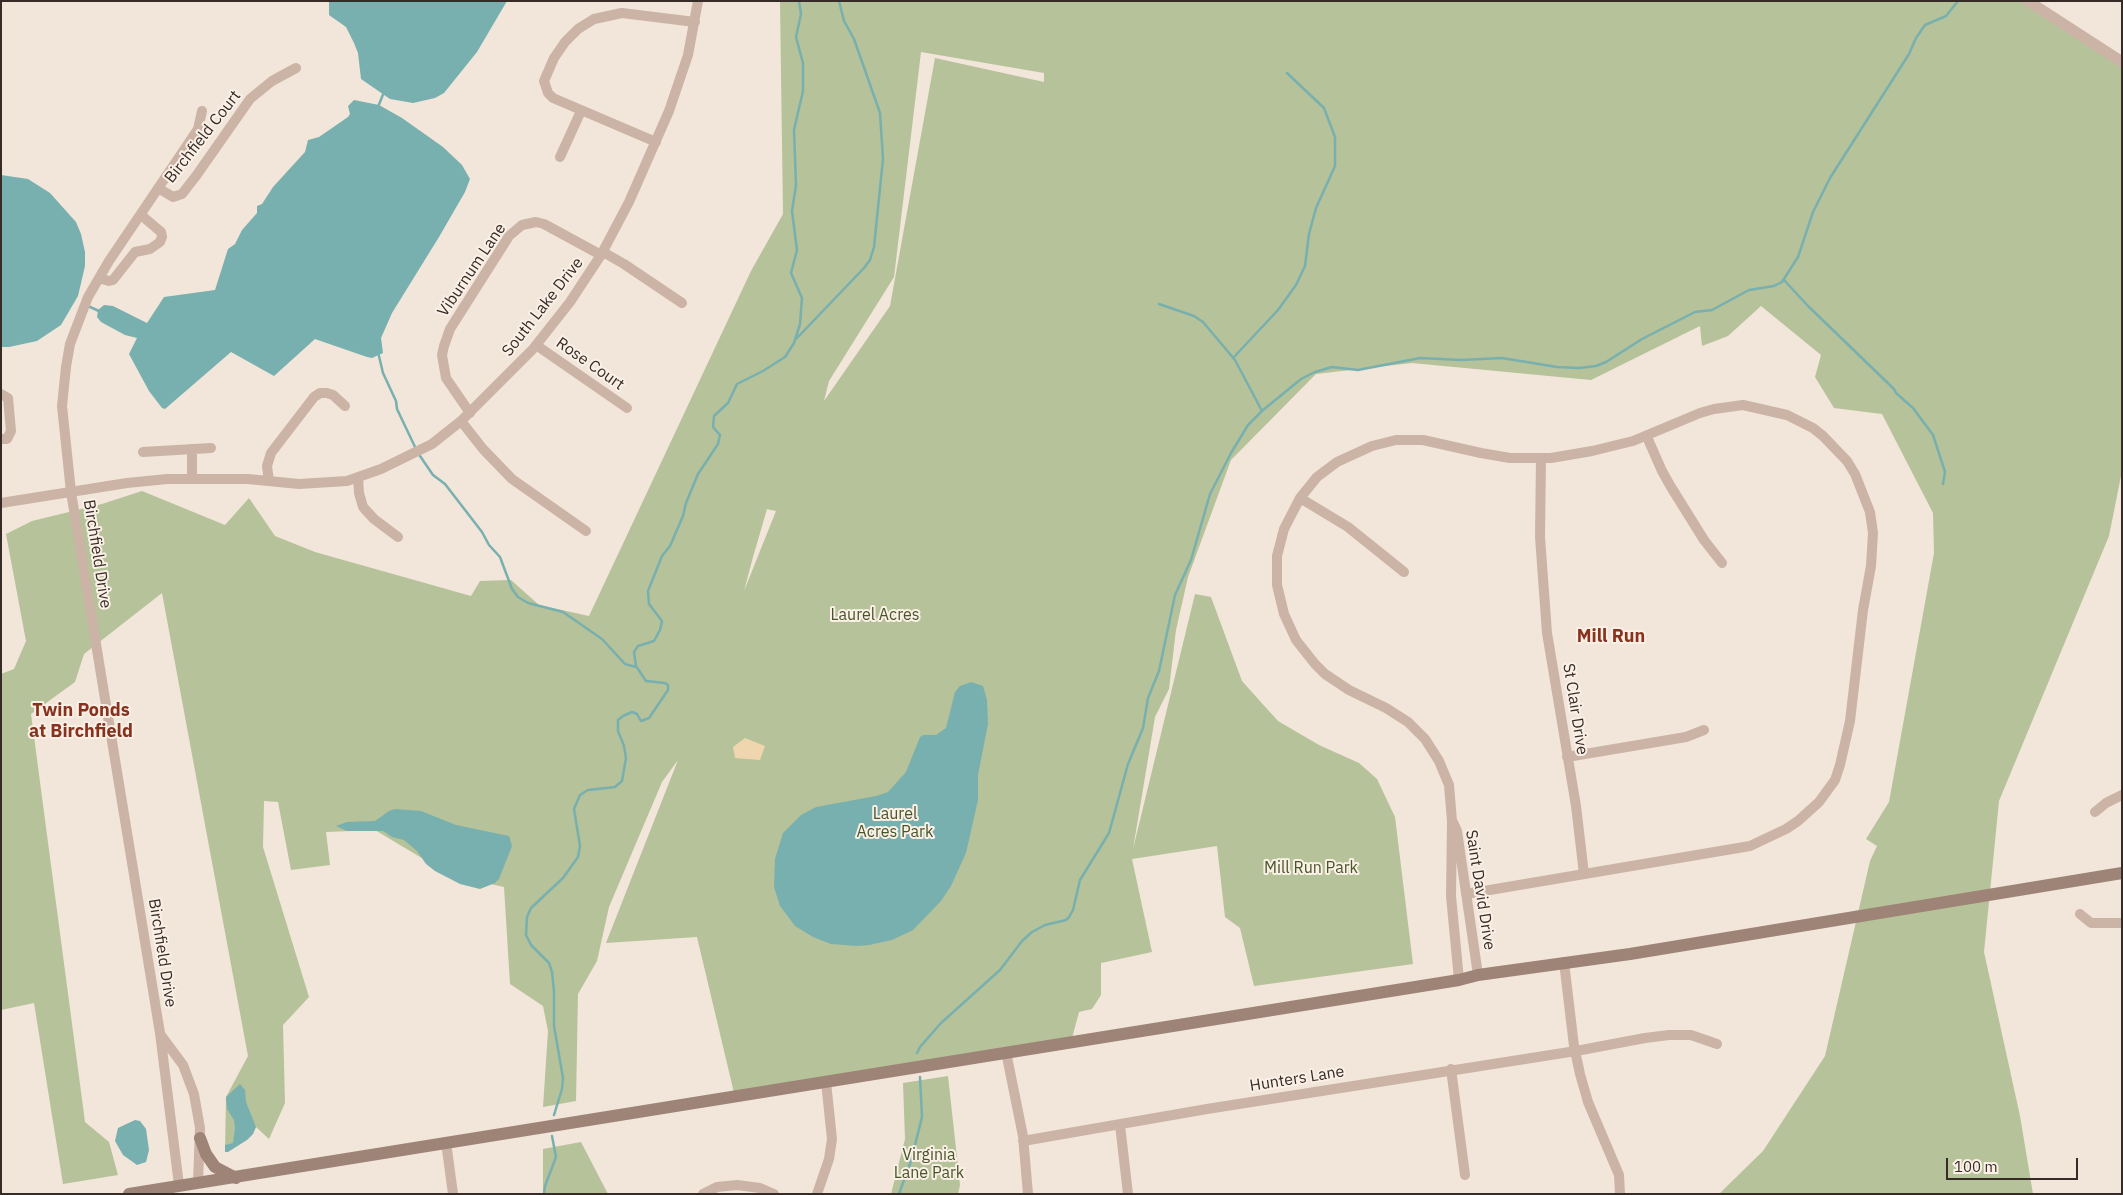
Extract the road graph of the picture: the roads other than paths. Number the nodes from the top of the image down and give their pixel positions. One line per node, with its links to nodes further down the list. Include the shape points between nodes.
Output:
1 (698, 1): 3 (street, South Lake Drive)
2 (2034, 3): 4 (street)
3 (695, 22): 6 (street, via 622,14 603,16 578,29 564,42 544,81 548,94); 8 (street, South Lake Drive, via 683,74)
4 (2122, 62)
5 (296, 68): 10 (street, Birchfield Court, via 272,81 250,99 182,194 173,197)
6 (581, 110): 8 (street); 9 (street)
7 (202, 111): 10 (street, Birchfield Drive, via 198,129)
8 (656, 142): 12 (street, South Lake Drive)
9 (560, 157)
10 (158, 188): 11 (street, Birchfield Drive)
11 (140, 215): 13 (street, Birchfield Drive); 13 (street, via 161,232 160,242 150,249 135,252 113,280)
12 (602, 254): 14 (street, Viburnum Lane, via 624,264); 15 (street, South Lake Drive); 19 (street, Viburnum Lane, via 536,222 522,225 509,236 455,321 442,355 446,378)
13 (99, 278): 30 (street, Birchfield Drive, via 70,344 66,367 62,417)
14 (682, 303)
15 (536, 345): 18 (street, Rose Court); 19 (street, South Lake Drive)
16 (1, 394): 22 (street, via 8,398 11,431 7,438)
17 (345, 406): 29 (street, via 326,393 314,398 271,453 267,466)
18 (627, 408)
19 (470, 413): 20 (street, South Lake Drive)
20 (461, 421): 28 (street, South Lake Drive, via 432,444 407,458); 33 (street, via 482,450 512,479)
21 (1647, 437): 26 (street, via 1592,451); 35 (street, via 1671,487 1704,540); 43 (street, via 1714,409 1750,406 1787,415 1813,428 1847,461 1862,488 1873,533 1852,706 1835,780 1819,802 1786,829 1762,842 1738,849)
22 (1, 439)
23 (211, 448): 24 (street)
24 (192, 449): 25 (street); 27 (street)
25 (143, 452)
26 (1541, 458): 31 (street, via 1495,456 1423,440 1396,440 1372,446 1338,462 1317,478); 38 (street, St Clair Drive, via 1542,583)
27 (192, 478): 29 (street, South Lake Drive); 30 (street, South Lake Drive, via 127,483)
28 (358, 478): 29 (street, South Lake Drive, via 298,484); 34 (street, via 358,493 363,507)
29 (268, 481)
30 (72, 492): 32 (street, South Lake Drive); 50 (street, Birchfield Drive)
31 (1300, 498): 36 (street, via 1348,527); 41 (street, via 1279,542 1276,570 1280,599 1290,628 1304,652 1325,674 1397,714 1425,739 1449,785)
32 (1, 503)
33 (586, 531)
34 (398, 537)
35 (1722, 562)
36 (1404, 572)
37 (1704, 730): 38 (street, via 1686,737)
38 (1567, 757): 43 (street, St Clair Drive)
39 (2122, 795): 40 (street)
40 (2096, 812)
41 (1452, 821): 44 (street, Saint David Drive, via 1457,831); 49 (street, Saint David Drive, via 1450,896)
42 (2122, 873): 47 (main road)
43 (1584, 874): 44 (street)
44 (1466, 894): 48 (street, Saint David Drive)
45 (2080, 914): 46 (street, via 2090,923)
46 (2122, 923)
47 (1564, 962): 48 (main road); 52 (street)
48 (1478, 975): 49 (main road)
49 (1459, 980): 53 (main road)
50 (160, 1033): 57 (street, Birchfield Drive, via 183,1065 198,1114); 63 (street, Birchfield Drive)
51 (1717, 1044): 52 (street, Hunters Lane, via 1691,1035 1669,1035)
52 (1576, 1051): 54 (street, Hunters Lane); 71 (street, via 1588,1102 1619,1175)
53 (1006, 1052): 55 (main road); 58 (street)
54 (1450, 1069): 56 (street, Hunters Lane); 60 (street)
55 (826, 1082): 59 (main road); 68 (street, via 832,1139)
56 (1120, 1125): 58 (street, Hunters Lane); 70 (street)
57 (200, 1138): 61 (main road, via 215,1167); 62 (street, Birchfield Drive)
58 (1023, 1141): 69 (street)
59 (446, 1142): 61 (main road); 65 (street)
60 (1465, 1175)
61 (236, 1178): 62 (main road)
62 (198, 1183): 63 (main road)
63 (179, 1185): 64 (main road)
64 (129, 1194)
65 (453, 1194)
66 (703, 1194): 67 (street, via 717,1187 737,1185 760,1188)
67 (774, 1194)
68 (817, 1194)
69 (1028, 1194)
70 (1128, 1194)
71 (1620, 1194)

